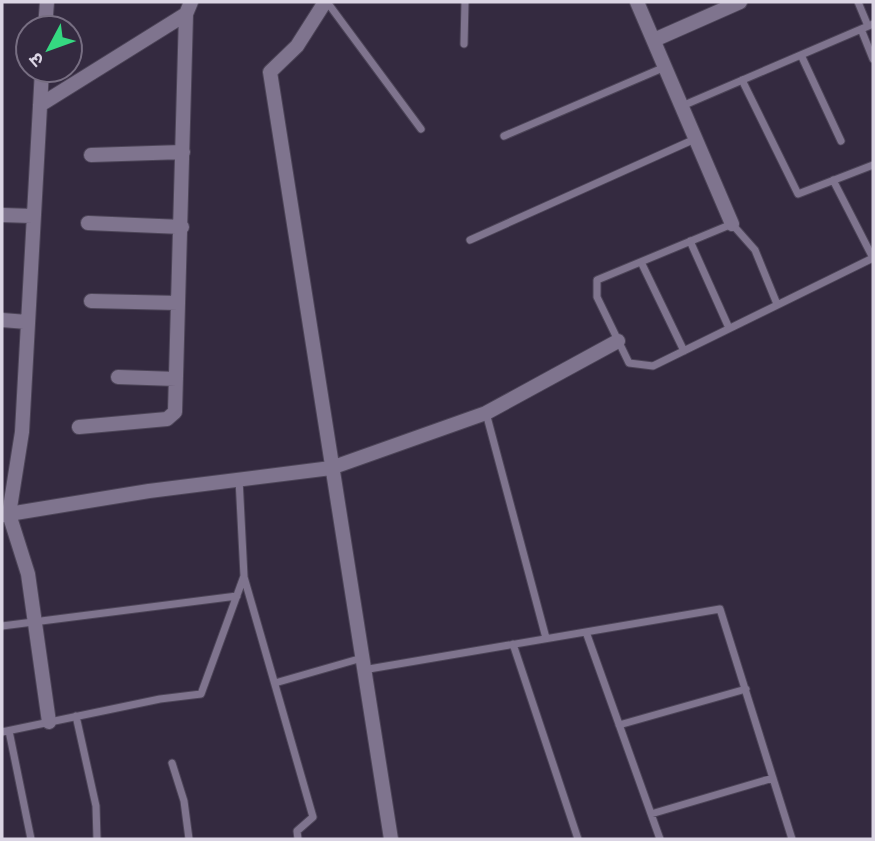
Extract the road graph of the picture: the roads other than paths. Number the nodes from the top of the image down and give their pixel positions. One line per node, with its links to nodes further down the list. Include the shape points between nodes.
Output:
1 (326, 2): 17 (lane); 46 (street, via 297,46 271,72)
2 (465, 2): 9 (lane)
3 (637, 2): 8 (street)
4 (740, 2): 8 (street)
5 (858, 2): 7 (lane)
6 (188, 8): 15 (street); 21 (street)
7 (867, 26): 10 (lane); 11 (lane)
8 (654, 40): 12 (street)
9 (464, 44)
10 (801, 55): 13 (lane); 20 (lane)
11 (873, 59)
12 (665, 67): 16 (street); 18 (lane)
13 (742, 80): 16 (lane); 24 (lane, via 798,194)
14 (42, 84): 15 (street)
15 (40, 105): 26 (street)
16 (682, 106): 19 (street)
17 (421, 129)
18 (504, 136)
19 (696, 139): 28 (street); 30 (lane)
20 (841, 141)
21 (183, 152): 22 (street); 29 (street)
22 (91, 155)
23 (873, 165): 24 (lane)
24 (833, 180): 32 (lane)
25 (2, 215): 26 (street)
26 (32, 216): 38 (street)
27 (88, 223): 29 (street)
28 (733, 224): 31 (lane); 36 (lane, via 755,250)
29 (182, 227): 35 (street)
30 (470, 240)
31 (690, 241): 33 (lane); 39 (lane)
32 (873, 258): 36 (lane)
33 (641, 262): 40 (lane, via 597,280 597,297); 41 (lane)
34 (90, 301): 35 (street)
35 (178, 303): 43 (street)
36 (777, 304): 39 (lane)
37 (2, 320): 38 (street)
38 (27, 321): 48 (street, via 22,432)
39 (729, 328): 41 (lane)
40 (618, 341): 41 (lane, via 629,363 653,366); 44 (street)
41 (684, 351)
42 (118, 377): 43 (street)
43 (176, 379): 45 (street, via 172,416)
44 (486, 413): 46 (street); 54 (lane)
45 (79, 427)
46 (331, 468): 47 (street); 56 (street)
47 (239, 479): 48 (street); 49 (lane)
48 (5, 515): 51 (street, via 28,574)
49 (244, 576): 50 (lane); 57 (lane)
50 (237, 596): 51 (lane); 59 (lane, via 201,694)
51 (35, 619): 52 (lane); 60 (street)
52 (2, 626)
53 (586, 632): 54 (lane); 58 (lane, via 720,609); 61 (lane)
54 (546, 639): 55 (lane)
55 (513, 644): 56 (lane); 71 (lane)
56 (363, 664): 57 (lane); 70 (street)
57 (275, 683): 69 (lane, via 313,817 297,831)
58 (746, 689): 61 (lane); 64 (lane)
59 (76, 716): 60 (lane); 67 (lane, via 96,806)
60 (49, 722): 62 (lane)
61 (620, 725): 65 (lane)
62 (5, 732): 66 (lane)
63 (172, 763): 68 (lane)
64 (773, 778): 65 (lane); 73 (lane)
65 (651, 814): 72 (lane)
66 (31, 839)
67 (97, 839)
68 (189, 839)
69 (298, 839)
70 (391, 839)
71 (579, 839)
72 (660, 839)
73 (792, 839)

